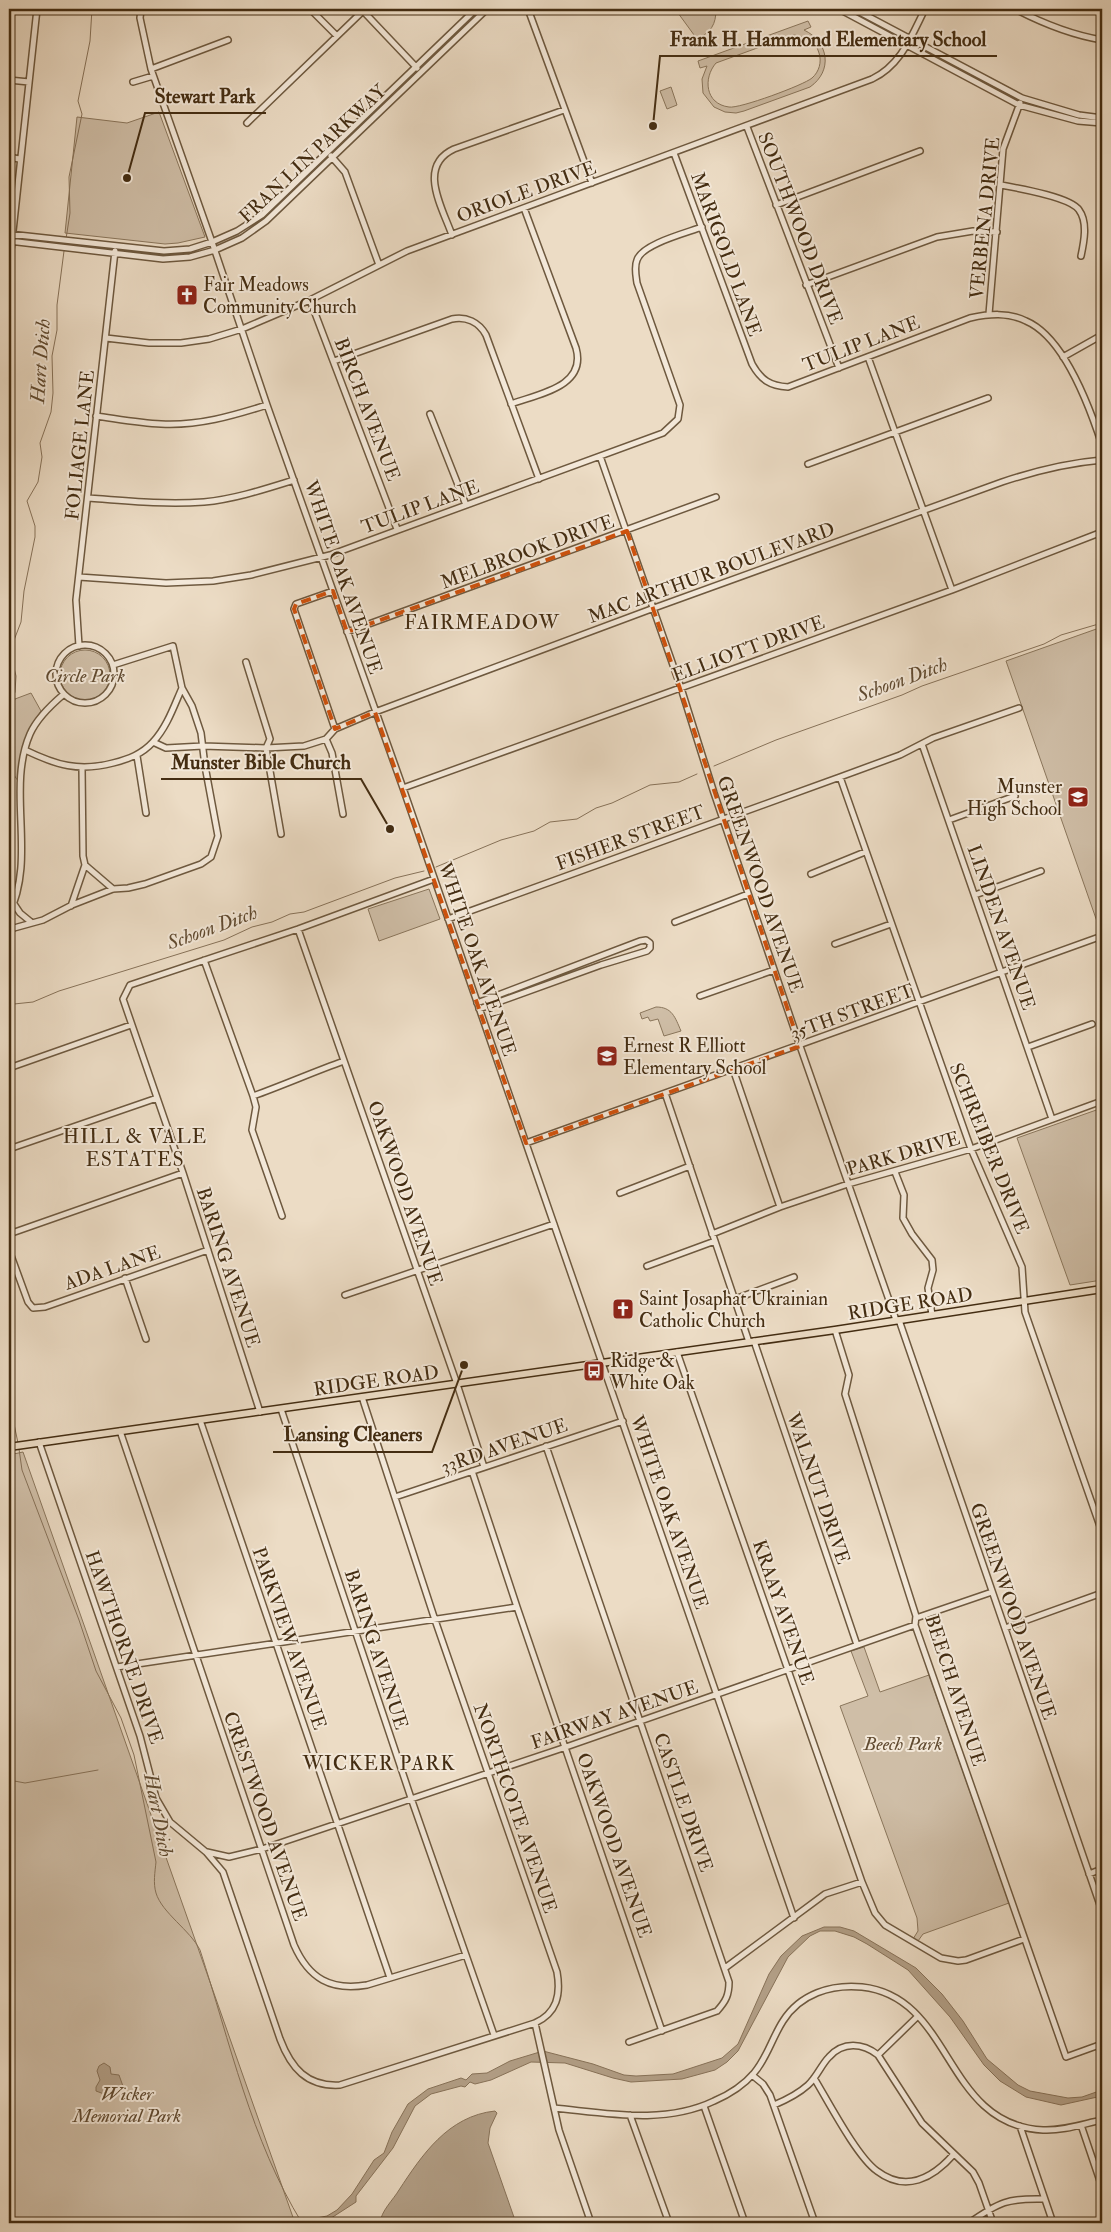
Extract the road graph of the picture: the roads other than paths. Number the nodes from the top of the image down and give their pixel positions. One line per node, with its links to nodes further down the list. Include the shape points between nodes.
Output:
1 (37, 9): 22 (street)
2 (141, 9): 18 (street, WHITE OAK AVENUE)
3 (310, 9): 12 (street)
4 (476, 9): 17 (street, FRAN LIN PARKWAY)
5 (487, 9): 19 (street, FRAN LIN PARKWAY)
6 (528, 9): 26 (street)
7 (839, 9): 16 (street)
8 (854, 9): 13 (street)
9 (925, 9): 13 (street, ORIOLE DRIVE)
10 (1015, 9): 15 (street, via 1055,27)
11 (364, 10): 12 (street); 17 (street)
12 (337, 36): 28 (street)
13 (910, 38): 16 (street, ORIOLE DRIVE); 24 (street)
14 (228, 40): 18 (street)
15 (1102, 40)
16 (906, 44): 25 (street); 30 (street, ORIOLE DRIVE, via 896,64 884,73)
17 (417, 67): 19 (street); 32 (street, FRAN LIN PARKWAY)
18 (151, 69): 20 (street, WHITE OAK AVENUE)
19 (421, 72): 35 (street, FRAN LIN PARKWAY)
20 (153, 76): 23 (street); 46 (street, WHITE OAK AVENUE)
21 (9, 80): 22 (street)
22 (29, 82): 36 (street)
23 (133, 82)
24 (1022, 98): 25 (street, VERBENA DRIVE); 27 (street, via 1079,115)
25 (1019, 105): 29 (street, via 1078,121); 38 (street, VERBENA DRIVE, via 1003,149)
26 (564, 110): 37 (street); 44 (street, via 454,149 440,159 434,170 435,186)
27 (1102, 118)
28 (246, 123)
29 (1102, 123)
30 (747, 126): 33 (street, ORIOLE DRIVE); 39 (street, SOUTHWOOD DRIVE)
31 (920, 151): 39 (street)
32 (327, 152): 35 (street); 46 (street, FRAN LIN PARKWAY, via 262,215)
33 (674, 153): 37 (street, ORIOLE DRIVE); 41 (street, MARIGOLD LANE)
34 (9, 157): 36 (street)
35 (332, 157): 48 (street, FRAN LIN PARKWAY, via 266,222); 51 (street, via 345,172)
36 (19, 158): 43 (street)
37 (592, 183): 40 (street, ORIOLE DRIVE)
38 (1001, 185): 42 (street, VERBENA DRIVE); 50 (street, via 1072,203 1079,209 1083,218)
39 (776, 205): 53 (street, SOUTHWOOD DRIVE)
40 (524, 208): 44 (street, ORIOLE DRIVE); 65 (street, via 576,348 578,363 573,376 562,385)
41 (702, 227): 62 (street, MARIGOLD LANE); 71 (street, TULIP LANE, via 647,247 637,258 635,271 636,283 679,398 680,412 673,425 663,433)
42 (996, 232): 53 (street, via 973,231 937,237); 55 (street, VERBENA DRIVE)
43 (11, 235): 45 (street); 47 (street, FRAN LIN PARKWAY)
44 (452, 235): 51 (street, ORIOLE DRIVE)
45 (10, 242): 49 (street, FRAN LIN PARKWAY); 52 (street)
46 (212, 242): 47 (street, FRAN LIN PARKWAY, via 190,249 164,251); 48 (street, WHITE OAK AVENUE)
47 (116, 246): 49 (street, FOLIAGE LANE)
48 (215, 250): 49 (street, FRAN LIN PARKWAY, via 190,257 163,259); 56 (street, WHITE OAK AVENUE)
49 (115, 254): 58 (street, FOLIAGE LANE)
50 (1081, 256)
51 (379, 264): 54 (street, ORIOLE DRIVE)
52 (9, 268)
53 (806, 285): 63 (street, SOUTHWOOD DRIVE)
54 (310, 300): 56 (street, ORIOLE DRIVE); 61 (street, BIRCH AVENUE)
55 (988, 314): 59 (street, TULIP LANE); 60 (street, TULIP LANE, via 1006,314 1028,321 1052,342)
56 (242, 330): 58 (street, ORIOLE DRIVE, via 181,343); 66 (street, WHITE OAK AVENUE)
57 (1102, 335): 60 (street)
58 (106, 338): 68 (street, FOLIAGE LANE)
59 (868, 357): 63 (street, TULIP LANE); 69 (street)
60 (1063, 357): 70 (street, TULIP LANE, via 1083,395)
61 (334, 362): 65 (street, via 452,319 467,318 486,334); 80 (street, BIRCH AVENUE)
62 (752, 364): 63 (street, TULIP LANE, via 759,377 775,386 788,387)
63 (839, 368)
64 (988, 398): 69 (street)
65 (511, 404): 74 (street)
66 (267, 406): 68 (street, via 194,423 162,424); 75 (street, WHITE OAK AVENUE)
67 (430, 414): 78 (street)
68 (96, 416): 77 (street, FOLIAGE LANE)
69 (896, 432): 73 (street); 79 (street)
70 (1102, 445)
71 (600, 456): 74 (street, TULIP LANE); 81 (street, GREENWOOD AVENUE)
72 (1102, 460): 79 (street, MAC ARTHUR BOULEVARD, via 1072,462 1036,470)
73 (808, 464)
74 (539, 479): 78 (street, TULIP LANE)
75 (294, 480): 77 (street, via 241,496 204,502); 83 (street, WHITE OAK AVENUE)
76 (716, 497): 81 (street, MELBROOK DRIVE)
77 (89, 498): 84 (street, FOLIAGE LANE)
78 (466, 505): 80 (street, TULIP LANE)
79 (924, 510): 85 (street); 87 (street, MAC ARTHUR BOULEVARD)
80 (397, 529): 83 (street, TULIP LANE)
81 (627, 531): 87 (street, GREENWOOD AVENUE); 88 (street, MELBROOK DRIVE)
82 (1102, 532): 85 (street, ELLIOTT DRIVE)
83 (321, 556): 84 (street, TULIP LANE, via 251,575 213,580 166,583); 86 (street, WHITE OAK AVENUE)
84 (79, 577): 89 (street, FOLIAGE LANE, via 76,600)
85 (952, 590): 93 (street, ELLIOTT DRIVE)
86 (333, 591): 88 (street, WHITE OAK AVENUE); 97 (street, via 296,604 294,608)
87 (654, 608): 93 (street, GREENWOOD AVENUE); 96 (street, MAC ARTHUR BOULEVARD)
88 (347, 632): 96 (street, WHITE OAK AVENUE)
89 (79, 646): 91 (street, via 100,649); 94 (street, via 65,654 57,668 58,684)
90 (246, 662): 102 (street, via 270,739)
91 (113, 665): 92 (street, via 173,646); 94 (street, via 113,681 100,699 77,702)
92 (182, 688): 99 (street); 101 (street, via 192,706)
93 (681, 688): 107 (street, ELLIOTT DRIVE); 111 (street, GREENWOOD AVENUE)
94 (64, 694): 103 (street, via 38,720)
95 (1019, 708): 100 (street, FISHER STREET)
96 (374, 712): 97 (street, MAC ARTHUR BOULEVARD); 107 (street, WHITE OAK AVENUE)
97 (335, 729): 98 (street)
98 (326, 739): 102 (street, via 304,746); 110 (street, via 332,753)
99 (153, 742): 101 (street, via 166,748); 104 (street)
100 (922, 744): 106 (street, FISHER STREET); 112 (street, LINDEN AVENUE)
101 (203, 746): 102 (street); 119 (street, via 218,836 211,857 201,864 145,884)
102 (266, 748): 113 (street)
103 (25, 750): 105 (street, via 48,761); 122 (street, via 22,862)
104 (137, 756): 105 (street); 109 (street)
105 (82, 768): 115 (street)
106 (840, 777): 111 (street, FISHER STREET); 114 (street, SCHREIBER DRIVE)
107 (403, 788): 118 (street, WHITE OAK AVENUE)
108 (1015, 796): 112 (street)
109 (146, 813)
110 (343, 814)
111 (723, 819): 120 (street, GREENWOOD AVENUE); 125 (street, FISHER STREET)
112 (949, 820): 121 (street, LINDEN AVENUE)
113 (281, 834)
114 (866, 852): 117 (street); 128 (street, SCHREIBER DRIVE)
115 (85, 865): 119 (street); 123 (street)
116 (1041, 871): 121 (street)
117 (811, 874)
118 (434, 879): 125 (street, WHITE OAK AVENUE); 129 (street)
119 (113, 889): 123 (street)
120 (748, 894): 127 (street); 134 (street, GREENWOOD AVENUE)
121 (975, 894): 135 (street, LINDEN AVENUE)
122 (14, 904): 124 (street); 126 (street)
123 (71, 906): 126 (street, via 43,920)
124 (9, 914)
125 (448, 919): 137 (street, WHITE OAK AVENUE)
126 (31, 922): 130 (street)
127 (675, 922)
128 (891, 924): 132 (street); 138 (street, SCHREIBER DRIVE)
129 (298, 929): 133 (street); 144 (street, OAKWOOD AVENUE)
130 (9, 932)
131 (1102, 936): 135 (street, 35TH STREET)
132 (835, 944)
133 (204, 960): 141 (street, BARING AVENUE, via 130,985 123,999); 148 (street)
134 (774, 970): 136 (street); 142 (street, GREENWOOD AVENUE)
135 (1002, 972): 138 (street, 35TH STREET); 143 (street, LINDEN AVENUE)
136 (700, 996)
137 (477, 1003): 139 (street, WHITE OAK AVENUE); 139 (street, via 640,941 650,943 647,951)
138 (918, 1003): 142 (street, 35TH STREET); 154 (street, SCHREIBER DRIVE)
139 (480, 1010): 152 (street, WHITE OAK AVENUE)
140 (1092, 1024): 143 (street)
141 (131, 1025): 145 (street); 149 (street, BARING AVENUE)
142 (800, 1046): 146 (street, 35TH STREET); 158 (street, GREENWOOD AVENUE)
143 (1028, 1047): 151 (street, LINDEN AVENUE)
144 (344, 1062): 148 (street); 169 (street, OAKWOOD AVENUE)
145 (9, 1068)
146 (733, 1069): 147 (street, 35TH STREET); 160 (street)
147 (665, 1093): 152 (street, 35TH STREET); 155 (street, WALNUT DRIVE)
148 (253, 1096): 161 (street, via 256,1107 252,1130)
149 (158, 1098): 153 (street); 157 (street, BARING AVENUE)
150 (1102, 1101): 151 (street, PARK DRIVE)
151 (1052, 1119): 154 (street, PARK DRIVE)
152 (526, 1143): 162 (street, WHITE OAK AVENUE)
153 (9, 1149)
154 (970, 1149): 156 (street, PARK DRIVE); 175 (street, SCHREIBER DRIVE, via 1022,1266)
155 (690, 1166): 159 (street); 164 (street, WALNUT DRIVE)
156 (896, 1172): 158 (street, PARK DRIVE); 176 (street, via 904,1195 903,1218 932,1260 928,1288)
157 (183, 1173): 163 (street); 167 (street, BARING AVENUE)
158 (848, 1184): 160 (street, PARK DRIVE); 177 (street, GREENWOOD AVENUE)
159 (620, 1193)
160 (780, 1207): 164 (street, PARK DRIVE)
161 (282, 1216)
162 (554, 1224): 169 (street); 182 (street, WHITE OAK AVENUE)
163 (9, 1234)
164 (712, 1234): 165 (street, WALNUT DRIVE)
165 (715, 1241): 168 (street); 174 (street, WALNUT DRIVE)
166 (9, 1250): 171 (street, ADA LANE, via 33,1308 45,1307)
167 (208, 1250): 171 (street, ADA LANE); 186 (street, BARING AVENUE)
168 (647, 1266)
169 (416, 1270): 173 (street); 183 (street, OAKWOOD AVENUE)
170 (794, 1277): 174 (street)
171 (126, 1278): 179 (street)
172 (1102, 1289): 175 (main road, RIDGE ROAD)
173 (345, 1294)
174 (734, 1299): 180 (street, WALNUT DRIVE)
175 (1023, 1301): 176 (main road, RIDGE ROAD); 196 (street, SCHREIBER DRIVE)
176 (932, 1315): 177 (main road, RIDGE ROAD)
177 (897, 1320): 178 (main road, RIDGE ROAD); 197 (street, GREENWOOD AVENUE)
178 (835, 1330): 180 (main road, RIDGE ROAD); 200 (street, BEECH AVENUE, via 849,1375 845,1394)
179 (146, 1339)
180 (751, 1342): 181 (main road, RIDGE ROAD); 206 (street, WALNUT DRIVE)
181 (677, 1352): 182 (main road, RIDGE ROAD); 209 (street, KRAAY AVENUE)
182 (603, 1363): 183 (main road, RIDGE ROAD); 188 (street, WHITE OAK AVENUE)
183 (457, 1384): 184 (main road, RIDGE ROAD); 193 (street, OAKWOOD AVENUE)
184 (362, 1397): 185 (main road, RIDGE ROAD); 195 (street, NORTHCOTE AVENUE)
185 (281, 1409): 186 (main road, RIDGE ROAD); 204 (street, BARING AVENUE)
186 (260, 1412): 187 (main road, RIDGE ROAD)
187 (200, 1420): 189 (main road, RIDGE ROAD); 205 (street, PARKVIEW AVENUE)
188 (623, 1420): 192 (street, 33RD AVENUE); 210 (street, WHITE OAK AVENUE)
189 (120, 1431): 190 (main road, RIDGE ROAD); 207 (street, CRESTWOOD AVENUE)
190 (39, 1442): 191 (main road, RIDGE ROAD); 208 (street, HAWTHORNE DRIVE)
191 (9, 1446)
192 (546, 1446): 193 (street, 33RD AVENUE); 211 (street, CASTLE DRIVE)
193 (484, 1467): 194 (street, 33RD AVENUE)
194 (472, 1471): 195 (street, 33RD AVENUE); 199 (street, OAKWOOD AVENUE)
195 (395, 1497): 201 (street, NORTHCOTE AVENUE)
196 (1102, 1532)
197 (992, 1592): 200 (street); 203 (street, GREENWOOD AVENUE)
198 (1102, 1593): 203 (street)
199 (517, 1607): 201 (street); 212 (street, OAKWOOD AVENUE)
200 (916, 1618): 202 (street, BEECH AVENUE)
201 (435, 1620): 204 (street); 213 (street, NORTHCOTE AVENUE)
202 (915, 1625): 206 (street, FAIRWAY AVENUE); 223 (street, BEECH AVENUE)
203 (1005, 1628): 219 (street, GREENWOOD AVENUE)
204 (354, 1631): 205 (street); 214 (street, BARING AVENUE)
205 (276, 1643): 207 (street); 215 (street, PARKVIEW AVENUE)
206 (857, 1645): 209 (street, FAIRWAY AVENUE)
207 (196, 1656): 208 (street); 216 (street, CRESTWOOD AVENUE)
208 (117, 1668): 217 (street, HAWTHORNE DRIVE, via 160,1806 170,1822)
209 (788, 1669): 210 (street, FAIRWAY AVENUE); 220 (street, KRAAY AVENUE)
210 (716, 1694): 211 (street, FAIRWAY AVENUE); 222 (street, WHITE OAK AVENUE)
211 (640, 1721): 212 (street, FAIRWAY AVENUE); 225 (street, CASTLE DRIVE)
212 (566, 1747): 213 (street, FAIRWAY AVENUE); 229 (street, OAKWOOD AVENUE)
213 (487, 1772): 214 (street, FAIRWAY AVENUE); 228 (street, NORTHCOTE AVENUE, via 558,1978 559,1993 554,2006)
214 (411, 1798): 215 (street, FAIRWAY AVENUE); 224 (street, BARING AVENUE)
215 (337, 1822): 216 (street, FAIRWAY AVENUE); 226 (street, PARKVIEW AVENUE)
216 (262, 1849): 217 (street, FAIRWAY AVENUE, via 229,1857); 226 (street, CRESTWOOD AVENUE, via 294,1945 310,1972 334,1985 352,1988)
217 (206, 1852): 230 (street, HAWTHORNE DRIVE, via 223,1872 289,2060 294,2068 317,2083 332,2086 350,2083)
218 (1102, 1869): 219 (street)
219 (1089, 1874): 221 (street, GREENWOOD AVENUE)
220 (862, 1882): 222 (street, via 825,1894); 223 (street, KRAAY AVENUE, via 879,1920 941,1958 966,1960)
221 (1102, 1911)
222 (794, 1918): 225 (street)
223 (1024, 1939): 232 (street, BEECH AVENUE, via 1066,2057)
224 (466, 1955): 226 (street, CRESTWOOD AVENUE); 230 (street)
225 (725, 1968): 229 (street, CASTLE DRIVE, via 729,1994 717,2011)
226 (390, 1978)
227 (918, 2016): 233 (street); 234 (street, via 895,1998 873,1989 842,1987 813,1994 790,2010); 242 (street, via 975,2098 993,2113)
228 (535, 2023): 230 (street, HAWTHORNE DRIVE); 238 (street)
229 (662, 2031): 231 (street, CASTLE DRIVE)
230 (494, 2035)
231 (629, 2042)
232 (1102, 2044)
233 (878, 2055): 235 (street, via 863,2046 845,2046 828,2057); 243 (street, via 922,2123)
234 (752, 2075): 236 (street, via 763,2084); 237 (street, via 734,2090)
235 (814, 2078): 236 (street, via 799,2092); 243 (street, via 863,2156 882,2175 909,2181 926,2178 943,2167)
236 (774, 2105): 250 (street)
237 (704, 2106): 239 (street, via 678,2113); 249 (street)
238 (554, 2108): 239 (street); 247 (street)
239 (630, 2115): 248 (street)
240 (1102, 2120): 241 (street)
241 (1081, 2125): 242 (street, via 1044,2130); 244 (street)
242 (1020, 2126): 245 (street)
243 (954, 2154): 246 (street, via 973,2172)
244 (1102, 2186)
245 (1044, 2199): 246 (street, via 1011,2200); 253 (street)
246 (989, 2210): 251 (street); 252 (street)
247 (592, 2223)
248 (668, 2223)
249 (744, 2223)
250 (815, 2223)
251 (969, 2223)
252 (993, 2223)
253 (1053, 2223)

